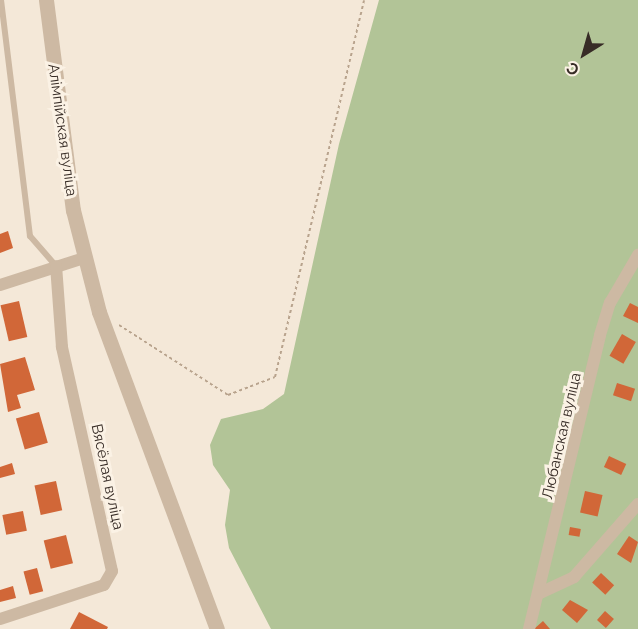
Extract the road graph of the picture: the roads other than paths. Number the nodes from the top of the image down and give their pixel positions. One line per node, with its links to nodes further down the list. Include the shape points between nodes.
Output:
1 (1, 0): 5 (lane, via 30,236)
2 (46, 0): 4 (street, Алімпійская вуліца)
3 (638, 255): 8 (street, Любанская вуліца, via 610,303 600,334)
4 (84, 258): 5 (street); 10 (street, Алімпійская вуліца, via 99,312)
5 (56, 266): 6 (street); 9 (street, Вясёлая вуліца, via 62,347 112,572 104,585)
6 (0, 285)
7 (638, 504): 8 (street, via 574,577)
8 (540, 593): 11 (street, Любанская вуліца)
9 (0, 619)
10 (217, 629)
11 (529, 629)

